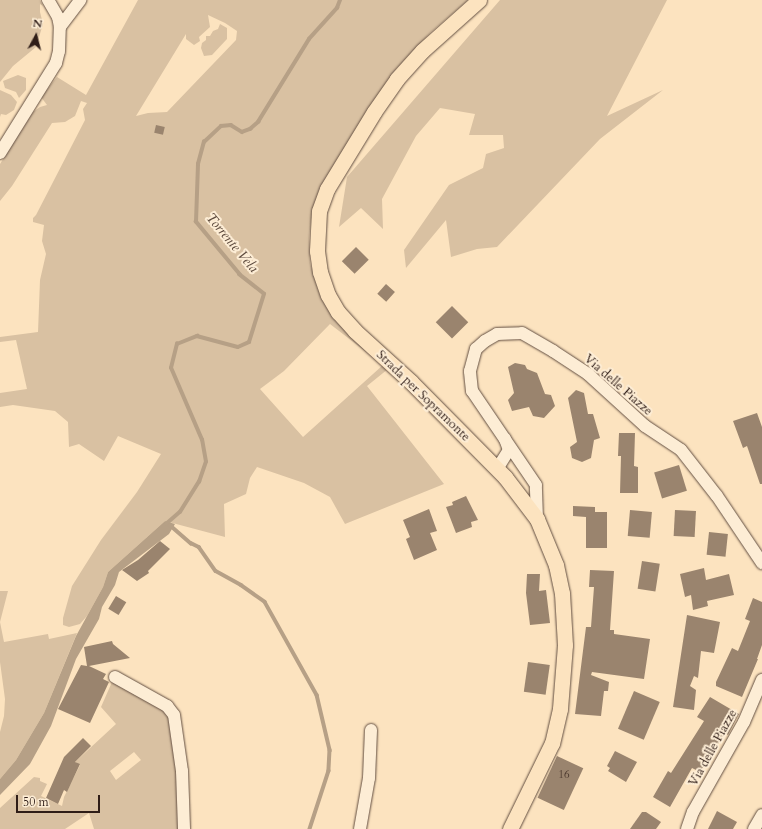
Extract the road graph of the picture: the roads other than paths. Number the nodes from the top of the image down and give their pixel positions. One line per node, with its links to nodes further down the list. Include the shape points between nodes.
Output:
1 (48, 0): 4 (street, via 58,17)
2 (80, 0): 4 (street)
3 (479, 0): 7 (main road, Strada per Sopramonte, via 422,51 397,79 366,125 327,189 319,210 317,252 325,287 338,312)
4 (60, 27): 5 (street, via 56,63)
5 (0, 153)
6 (502, 433): 7 (street, Via delle Piazze, via 509,450); 8 (street, Via delle Piazze, via 536,485); 9 (street, Via delle Piazze, via 472,391 470,370 476,349 485,341 497,334 522,333 588,374 645,426 681,450 717,496)
7 (497, 469): 8 (main road, Strada per Sopramonte)
8 (537, 519): 16 (main road, Strada per Sopramonte, via 556,565 562,593 564,679 552,743)
9 (762, 563)
10 (115, 677): 14 (street, via 167,706 174,716 182,771)
11 (762, 680): 17 (street, Via delle Piazze, via 744,722)
12 (371, 730): 15 (street, via 369,778)
13 (762, 815): 18 (street)
14 (184, 829)
15 (360, 829)
16 (510, 829)
17 (686, 829)
18 (754, 829)

